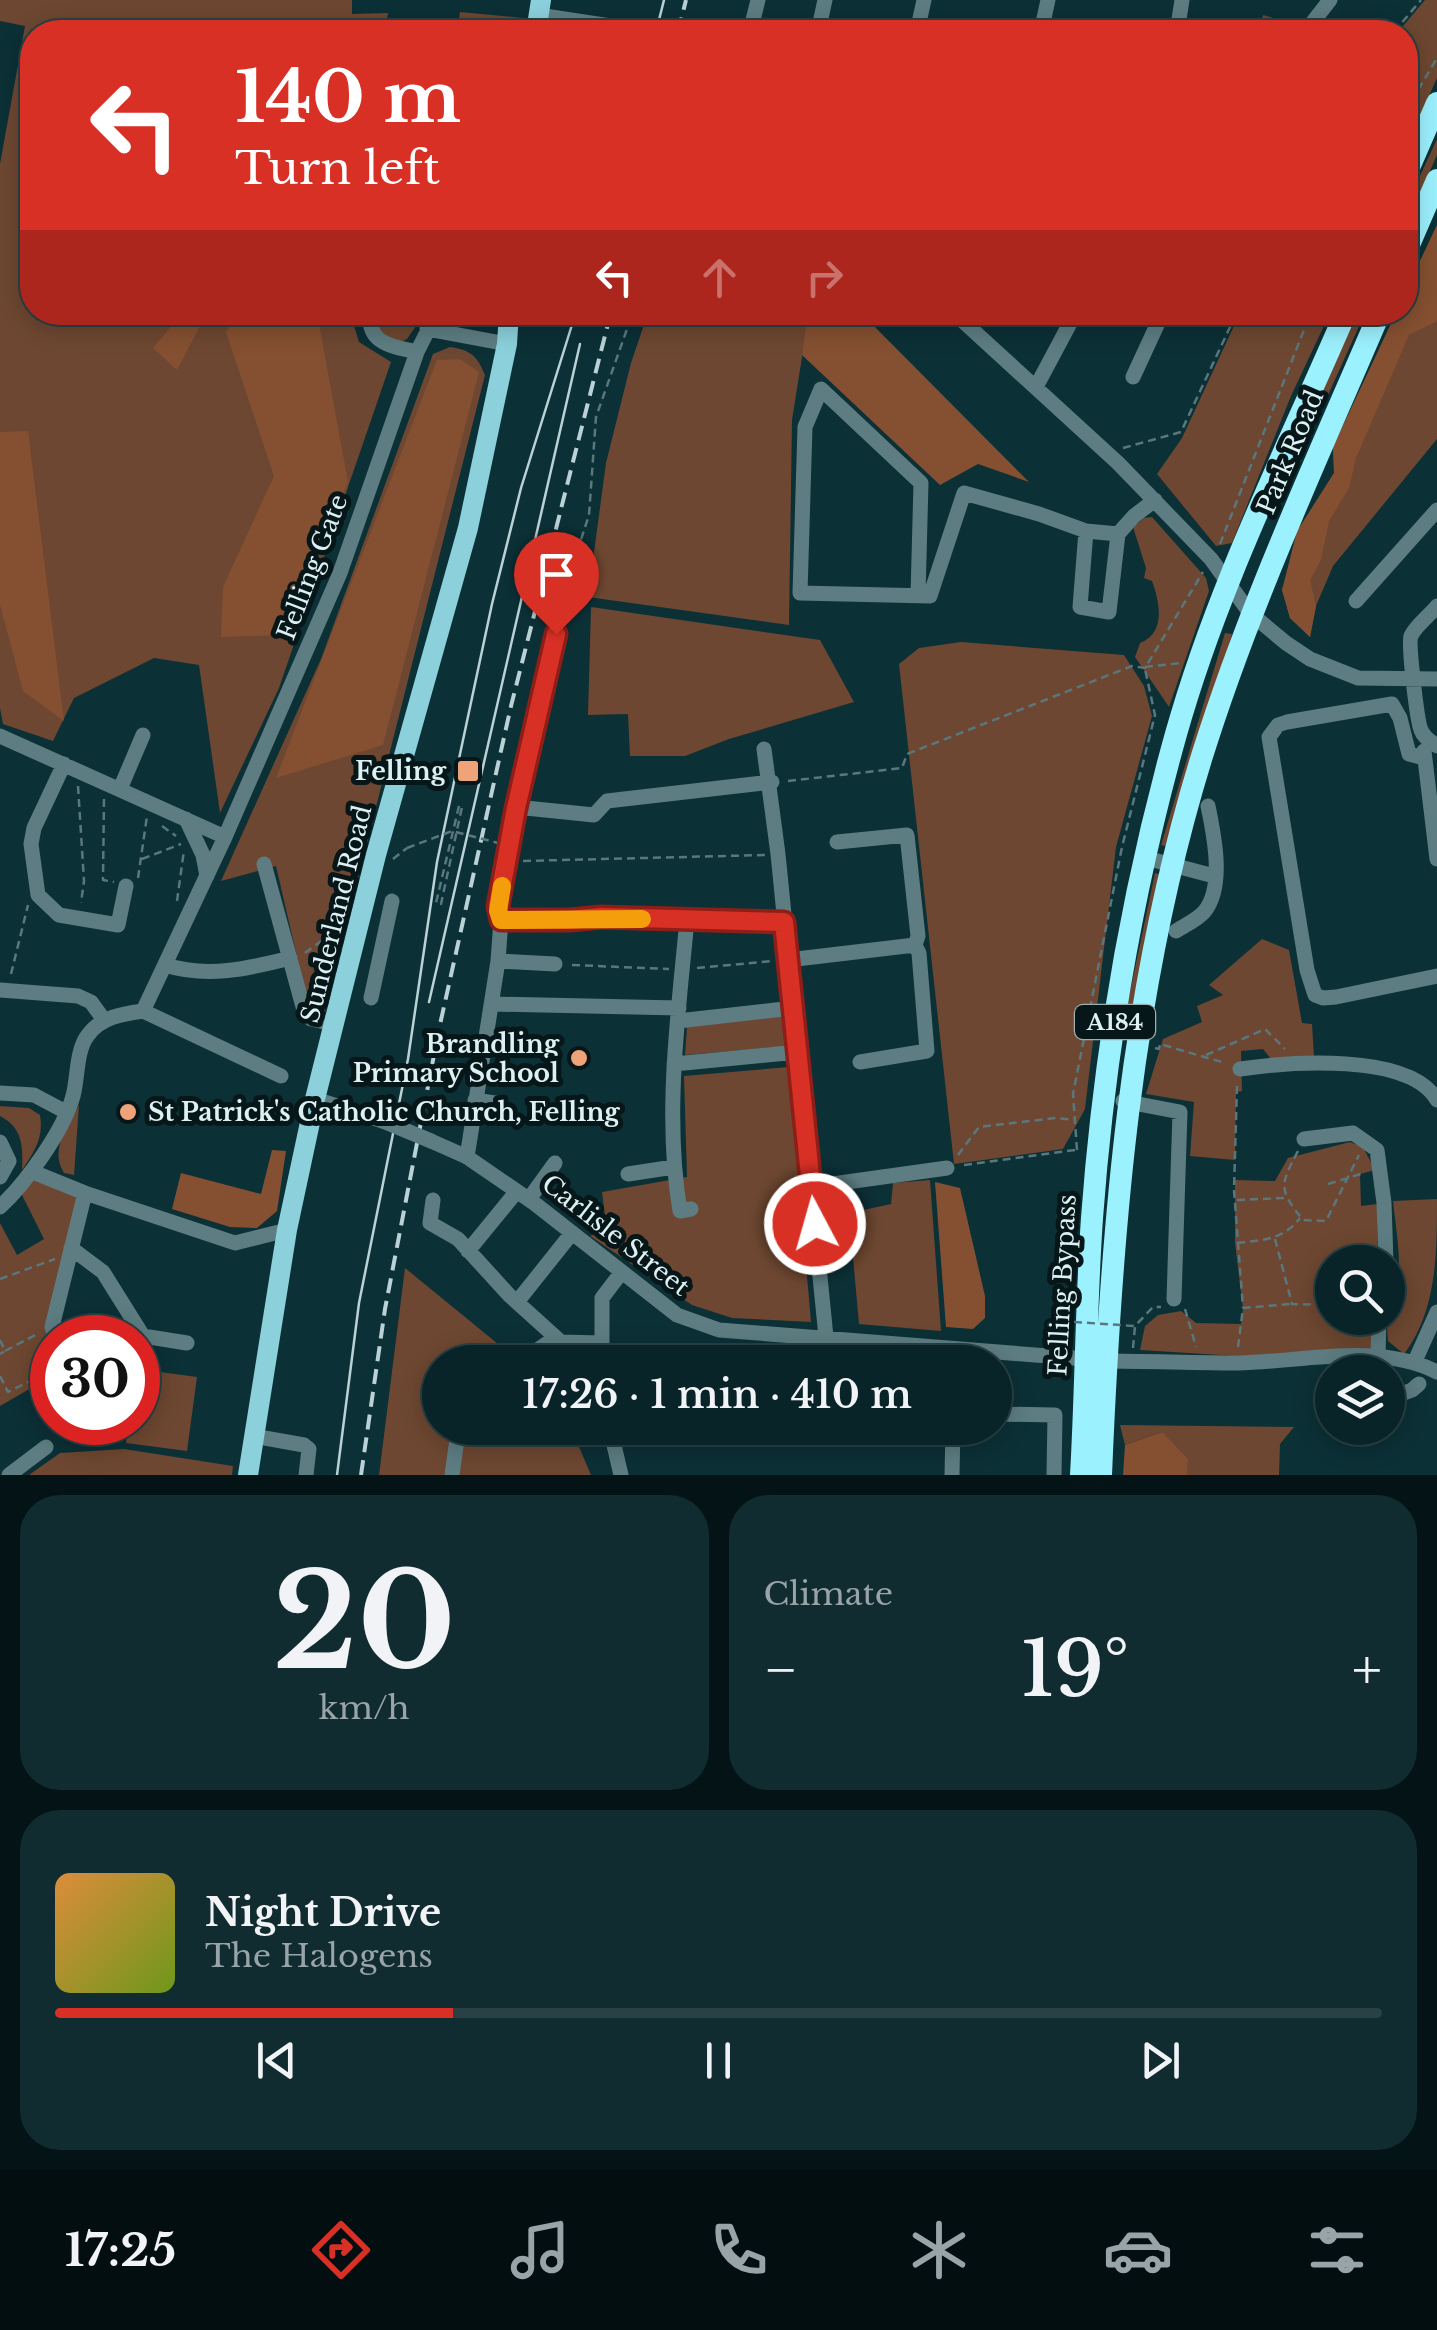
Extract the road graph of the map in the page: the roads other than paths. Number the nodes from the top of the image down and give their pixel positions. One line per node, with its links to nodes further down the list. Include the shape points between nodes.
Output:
1 (1330, 0): 4 (street)
2 (538, 16): 3 (street)
3 (566, 20)
4 (1314, 20)
5 (1437, 103): 6 (highway)
6 (1418, 146)
7 (1437, 180): 8 (highway)
8 (1418, 224)
9 (368, 325): 19 (street, via 384,344)
10 (429, 325): 17 (street, Felling Gate)
11 (508, 325): 18 (main road, Sunderland Road)
12 (968, 325): 21 (street)
13 (1069, 325): 21 (street)
14 (1157, 325): 20 (street)
15 (1340, 325): 27 (highway, Park Road / A184)
16 (1374, 325): 31 (highway, Park Road / A184)
17 (427, 329): 18 (street); 19 (street, Felling Gate)
18 (507, 344): 62 (main road, Sunderland Road, via 468,528)
19 (416, 352): 45 (street, Felling Gate, via 340,574)
20 (1133, 377)
21 (1036, 387): 22 (street)
22 (1155, 500): 25 (street); 27 (street)
23 (1437, 510): 29 (street)
24 (1086, 531): 25 (street); 25 (street, via 1080,607 1109,612); 28 (street, via 964,493 930,596)
25 (1118, 534)
26 (568, 580): 43 (street)
27 (1228, 582): 31 (street); 49 (highway, Felling Bypass / A184, via 1178,729)
28 (918, 595): 28 (street, via 800,593 806,427 821,389 921,483)
29 (1356, 601)
30 (1437, 606): 33 (street, via 1411,636)
31 (1250, 613): 33 (street, via 1310,660 1358,678); 52 (highway, Felling Bypass / A184)
32 (1437, 679): 33 (street)
33 (1416, 680): 36 (street, via 1419,726)
34 (143, 735): 41 (street)
35 (0, 736): 39 (street)
36 (1431, 742): 38 (street)
37 (764, 749): 40 (street)
38 (1424, 758): 50 (street); 69 (street, via 1409,754 1392,704 1287,722 1270,738 1315,995)
39 (64, 764): 41 (street); 48 (street)
40 (770, 782): 43 (street, via 606,800 594,816); 59 (street)
41 (109, 789): 44 (street)
42 (1208, 806): 54 (street)
43 (516, 808): 57 (street)
44 (186, 820): 45 (street); 53 (street)
45 (225, 837): 53 (street, Felling Gate)
46 (12, 841): 48 (street)
47 (837, 842): 61 (street, via 907,835)
48 (31, 844): 55 (street, via 38,894 59,914 118,925)
49 (1146, 858): 52 (street); 85 (highway, Felling Bypass / A184)
50 (1437, 859)
51 (264, 864): 63 (street)
52 (1174, 865): 54 (street); 88 (highway, Felling Bypass / A184)
53 (206, 876): 68 (street, Felling Gate)
54 (1214, 876): 60 (street, via 1208,906)
55 (126, 886)
56 (392, 901): 65 (street)
57 (501, 920): 58 (street); 66 (street)
58 (687, 920): 59 (street); 75 (street)
59 (784, 922): 64 (street)
60 (1176, 931)
61 (914, 945): 64 (street); 79 (street, via 928,1052)
62 (352, 954): 65 (street); 77 (main road, Sunderland Road)
63 (296, 956): 68 (street, via 247,969 191,973); 77 (street, via 306,1014)
64 (788, 960): 73 (street)
65 (379, 962): 71 (street)
66 (498, 962): 67 (street); 72 (street)
67 (555, 964)
68 (166, 965): 74 (street, Felling Gate)
69 (1437, 976)
70 (4, 990): 76 (street, via 78,996)
71 (371, 998)
72 (492, 1004): 75 (street); 86 (street)
73 (793, 1008): 75 (street); 78 (street)
74 (144, 1012): 76 (street); 82 (street)
75 (678, 1014): 80 (street)
76 (104, 1020): 90 (street, via 82,1045)
77 (334, 1024): 84 (main road, Sunderland Road)
78 (797, 1052): 80 (street); 100 (street)
79 (860, 1062)
80 (674, 1064): 95 (street)
81 (1240, 1069): 87 (street, via 1366,1064 1431,1089)
82 (281, 1076)
83 (0, 1093): 90 (street, via 34,1095)
84 (315, 1098): 93 (street, Carlisle Street, bridge); 106 (main road, Sunderland Road)
85 (1104, 1098): 88 (street); 123 (highway, Felling Bypass / A184, via 1092,1221)
86 (476, 1100): 89 (street); 93 (street)
87 (1437, 1100)
88 (1129, 1102): 113 (street, via 1180,1112); 123 (highway, Felling Bypass / A184)
89 (501, 1104)
90 (66, 1112): 97 (street)
91 (1304, 1139): 108 (street, via 1353,1132 1377,1150)
92 (0, 1142): 99 (street, via 9,1161)
93 (467, 1157): 102 (street, Carlisle Street)
94 (555, 1163): 102 (street)
95 (674, 1167): 98 (street); 105 (street, via 680,1211)
96 (947, 1168): 100 (street)
97 (33, 1172): 101 (street); 104 (street)
98 (628, 1174)
99 (0, 1177)
100 (811, 1186): 116 (street)
101 (85, 1194): 106 (street, via 235,1243); 110 (street)
102 (523, 1195): 107 (street, Carlisle Street); 109 (street)
103 (434, 1200): 109 (street, via 430,1223)
104 (0, 1207)
105 (691, 1209)
106 (287, 1230): 131 (main road, Sunderland Road)
107 (572, 1233): 111 (street, Carlisle Street); 112 (street)
108 (1385, 1245)
109 (468, 1251): 112 (street)
110 (70, 1253): 115 (street); 118 (street, via 103,1272 143,1336)
111 (620, 1274): 116 (street, Carlisle Street, via 677,1316 718,1330); 119 (street, via 602,1298)
112 (517, 1302): 117 (street)
113 (1174, 1303)
114 (1437, 1312): 125 (street)
115 (57, 1315)
116 (826, 1337): 121 (street, Carlisle Street)
117 (556, 1338): 119 (street); 120 (street)
118 (187, 1343)
119 (601, 1343)
120 (546, 1345)
121 (887, 1345)
122 (1012, 1356): 123 (street, Carlisle Street)
123 (1096, 1360): 126 (street, Carlisle Street); 143 (highway, Felling Bypass / A184); 144 (highway, Felling Bypass / A184)
124 (1405, 1361): 125 (street, Carlisle Street)
125 (1415, 1361): 127 (street, Carlisle Street)
126 (1315, 1362)
127 (1437, 1372)
128 (1419, 1384): 129 (street)
129 (1405, 1393)
130 (1012, 1414): 142 (street, via 1055,1415)
131 (253, 1436): 137 (main road, Sunderland Road); 138 (street, via 309,1449)
132 (455, 1445): 139 (street)
133 (614, 1445): 140 (street)
134 (953, 1445): 141 (street)
135 (46, 1447): 136 (street)
136 (9, 1475)
137 (248, 1475)
138 (306, 1475)
139 (452, 1475)
140 (621, 1475)
141 (952, 1475)
142 (1054, 1475)
143 (1081, 1475)
144 (1100, 1475)

